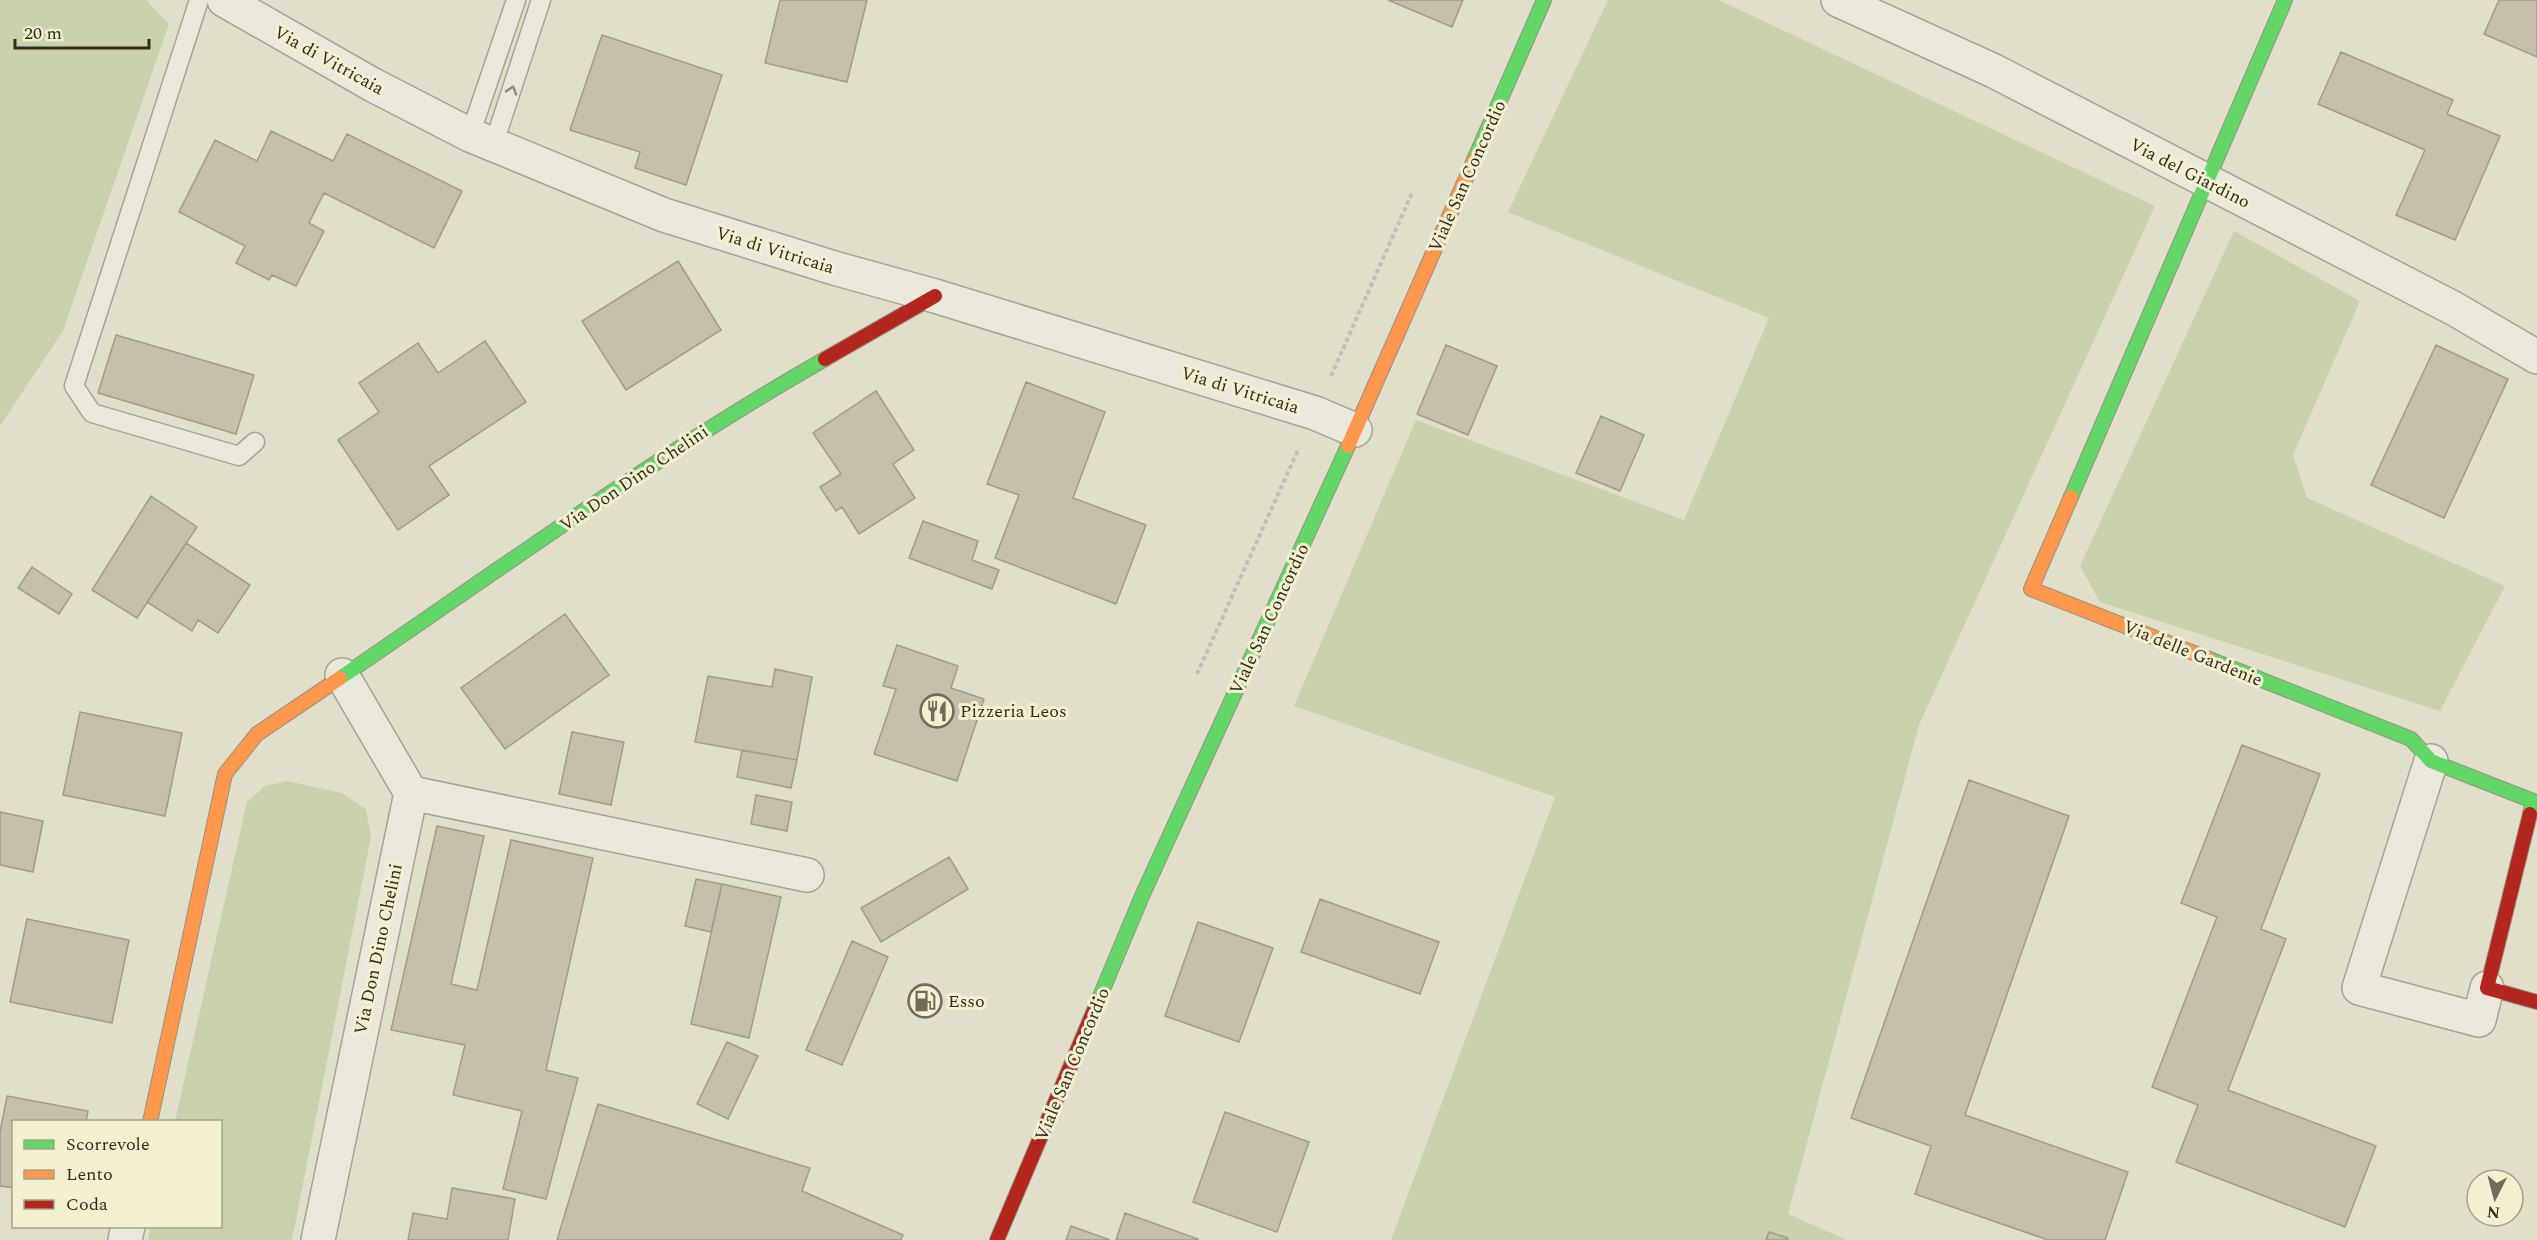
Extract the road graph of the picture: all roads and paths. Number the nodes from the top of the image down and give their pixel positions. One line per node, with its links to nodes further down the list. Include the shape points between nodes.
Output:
1 (199, 0): 13 (lane, via 74,386 92,413 239,456)
2 (224, 0): 8 (street, Via di Vitricaia, via 374,85)
3 (516, 0): 8 (lane)
4 (541, 0): 8 (lane, one-way to 4)
5 (1544, 0): 12 (street, Viale San Concordio)
6 (1838, 0): 9 (street, Via del Giardino, via 1994,70)
7 (2285, 0): 9 (street)
8 (482, 140): 10 (street, Via di Vitricaia, via 664,215)
9 (2206, 181): 11 (street, Via del Giardino, via 2453,308); 15 (street, Via delle Gardenie, via 2031,589 2411,739)
10 (935, 296): 12 (street, Via di Vitricaia, via 1315,413); 14 (street, Via Don Dino Chelini, via 742,406)
11 (2537, 357)
12 (1355, 430): 22 (street, Viale San Concordio, via 1142,896)
13 (255, 442)
14 (342, 675): 16 (street); 20 (street, Via Don Dino Chelini, via 257,734 225,774)
15 (2431, 761): 18 (street, Via delle Gardenie, via 2533,801); 18 (street, via 2359,988 2479,1020)
16 (411, 793): 17 (street); 21 (street, Via Don Dino Chelini)
17 (807, 875)
18 (2487, 988): 19 (street)
19 (2537, 1002)
20 (150, 1120)
21 (318, 1240)
22 (997, 1240)

